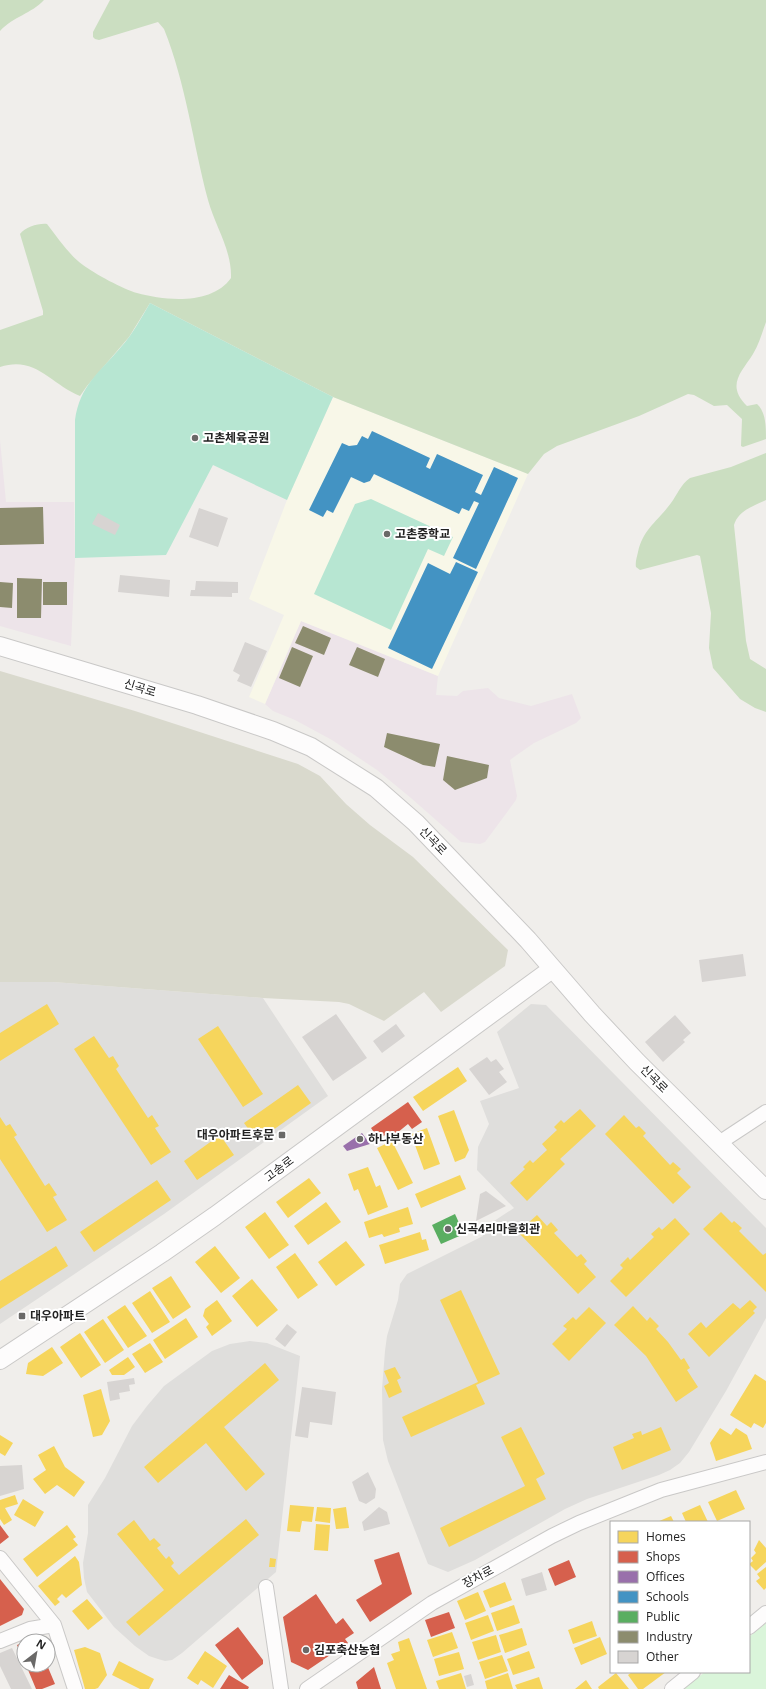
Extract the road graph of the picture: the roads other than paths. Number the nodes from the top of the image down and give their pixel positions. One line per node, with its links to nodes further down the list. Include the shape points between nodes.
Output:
1 (0, 646): 2 (street, 신곡로, via 230,715 312,748 376,788 416,823 528,940)
2 (552, 969): 4 (street, 신곡로, via 637,1062); 6 (street, 고송로, via 204,1224)
3 (766, 1112): 4 (street)
4 (719, 1143): 5 (street, 신곡로)
5 (766, 1190)
6 (0, 1360)
7 (766, 1462): 17 (street, 장차로, via 661,1490 552,1536 449,1592)
8 (0, 1558): 11 (street)
9 (266, 1587): 16 (street)
10 (766, 1613): 12 (street)
11 (54, 1625): 13 (street, via 30,1629); 15 (street)
12 (750, 1626)
13 (0, 1642)
14 (692, 1673): 18 (street)
15 (75, 1689)
16 (282, 1689)
17 (307, 1689)
18 (672, 1689)

